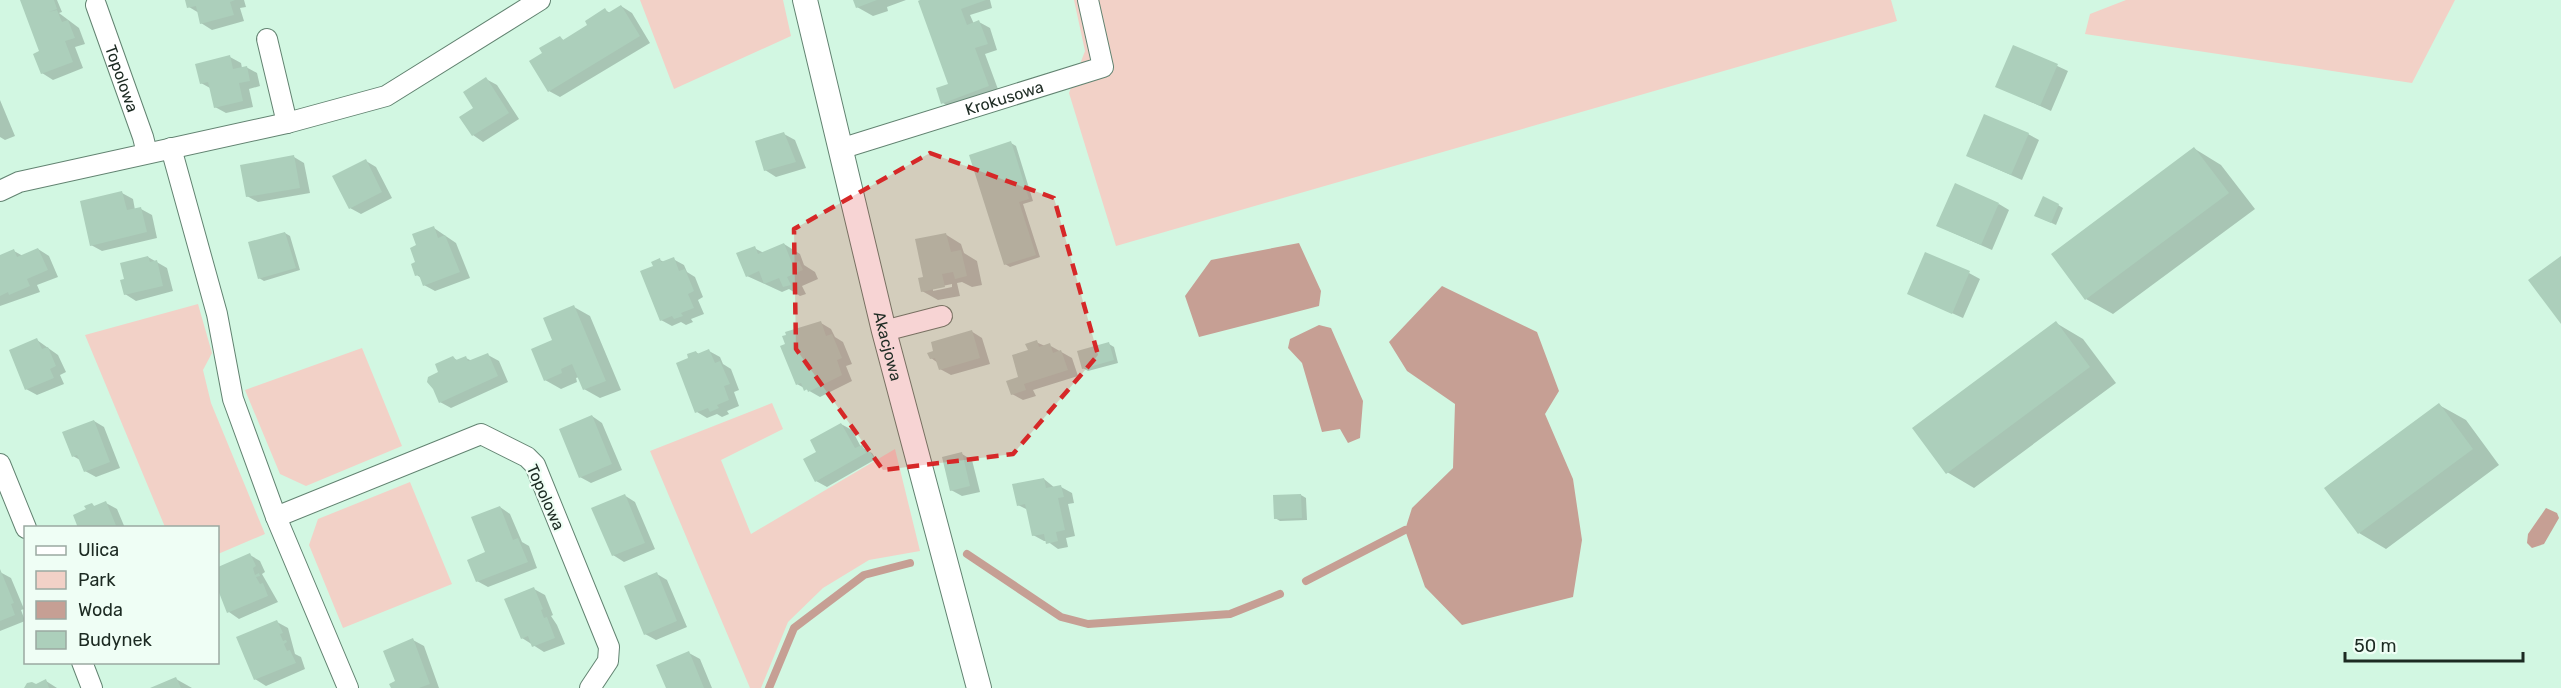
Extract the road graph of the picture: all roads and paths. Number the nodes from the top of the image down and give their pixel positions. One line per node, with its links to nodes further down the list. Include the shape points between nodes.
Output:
1 (540, 0): 6 (street, via 386,96)
2 (805, 0): 8 (street, Akacjowa)
3 (1088, 0): 8 (street, Krokusowa, via 1103,67)
4 (96, 5): 9 (street, Topolowa)
5 (267, 39): 6 (street)
6 (287, 123): 7 (street)
7 (171, 148): 9 (street); 14 (street, via 217,314 233,399)
8 (840, 149): 12 (street, Akacjowa)
9 (147, 153): 10 (street, via 19,182)
10 (0, 190)
11 (942, 316): 12 (street)
12 (885, 332): 20 (street, Akacjowa)
13 (0, 464): 15 (street)
14 (276, 517): 18 (street); 19 (street, Topolowa, via 482,434 527,457 535,465 609,647 608,661)
15 (25, 526)
16 (82, 664): 17 (street)
17 (92, 688)
18 (348, 688)
19 (590, 688)
20 (979, 688)

